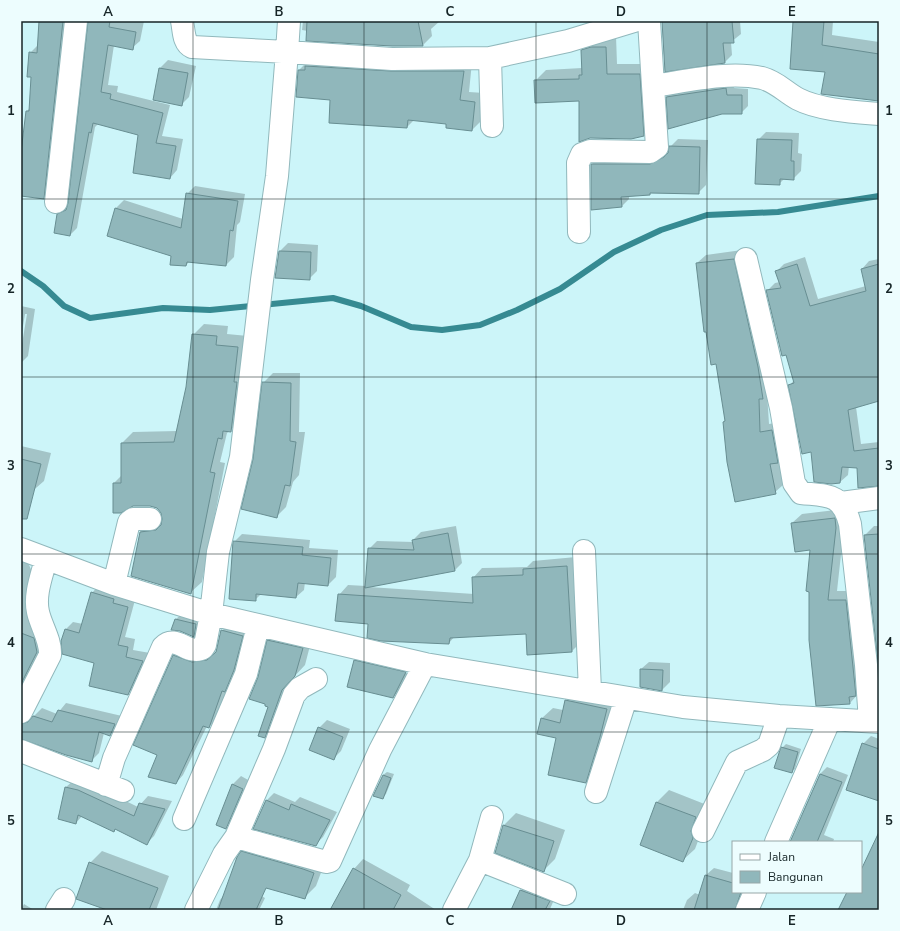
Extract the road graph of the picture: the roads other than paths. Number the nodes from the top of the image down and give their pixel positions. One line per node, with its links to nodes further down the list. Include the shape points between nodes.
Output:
1 (76, 21): 11 (street)
2 (182, 21): 6 (street, via 188,46)
3 (288, 21): 6 (street)
4 (634, 21): 7 (street, via 568,41)
5 (649, 21): 8 (street)
6 (287, 52): 7 (street, via 392,59); 21 (street, via 282,132 241,457 218,552)
7 (490, 58): 10 (street)
8 (653, 86): 9 (street, via 744,75 778,84 798,99 813,104); 12 (street, via 657,147 654,151 590,151 582,154 578,163)
9 (879, 114)
10 (492, 126)
11 (56, 202)
12 (580, 232)
13 (746, 259): 15 (street, via 781,408 794,483 801,493 831,496)
14 (879, 498): 15 (street)
15 (841, 503): 30 (street, via 847,511 850,524)
16 (150, 519): 20 (street, via 133,519 129,522)
17 (21, 549): 19 (street)
18 (584, 551): 25 (street)
19 (46, 559): 20 (street); 27 (street, via 37,598 50,655)
20 (114, 584): 21 (street)
21 (211, 614): 22 (street); 31 (street, via 203,648 196,651 172,641 163,647 114,758 114,788)
22 (258, 626): 23 (street); 34 (street, via 246,674)
23 (425, 664): 25 (street); 36 (street, via 380,750 330,861)
24 (316, 679): 36 (street, via 300,688 294,695)
25 (590, 691): 26 (street)
26 (626, 698): 28 (street, via 683,707); 32 (street)
27 (21, 712)
28 (779, 716): 29 (street); 35 (street, via 769,745 737,762)
29 (830, 719): 30 (street); 37 (street)
30 (874, 721)
31 (21, 752)
32 (596, 792)
33 (492, 817): 38 (street)
34 (184, 818)
35 (703, 830)
36 (236, 837): 41 (street, via 224,854)
37 (776, 841)
38 (480, 860): 40 (street); 42 (street)
39 (755, 893): 43 (street)
40 (565, 894)
41 (196, 910)
42 (454, 910)
43 (747, 910)

